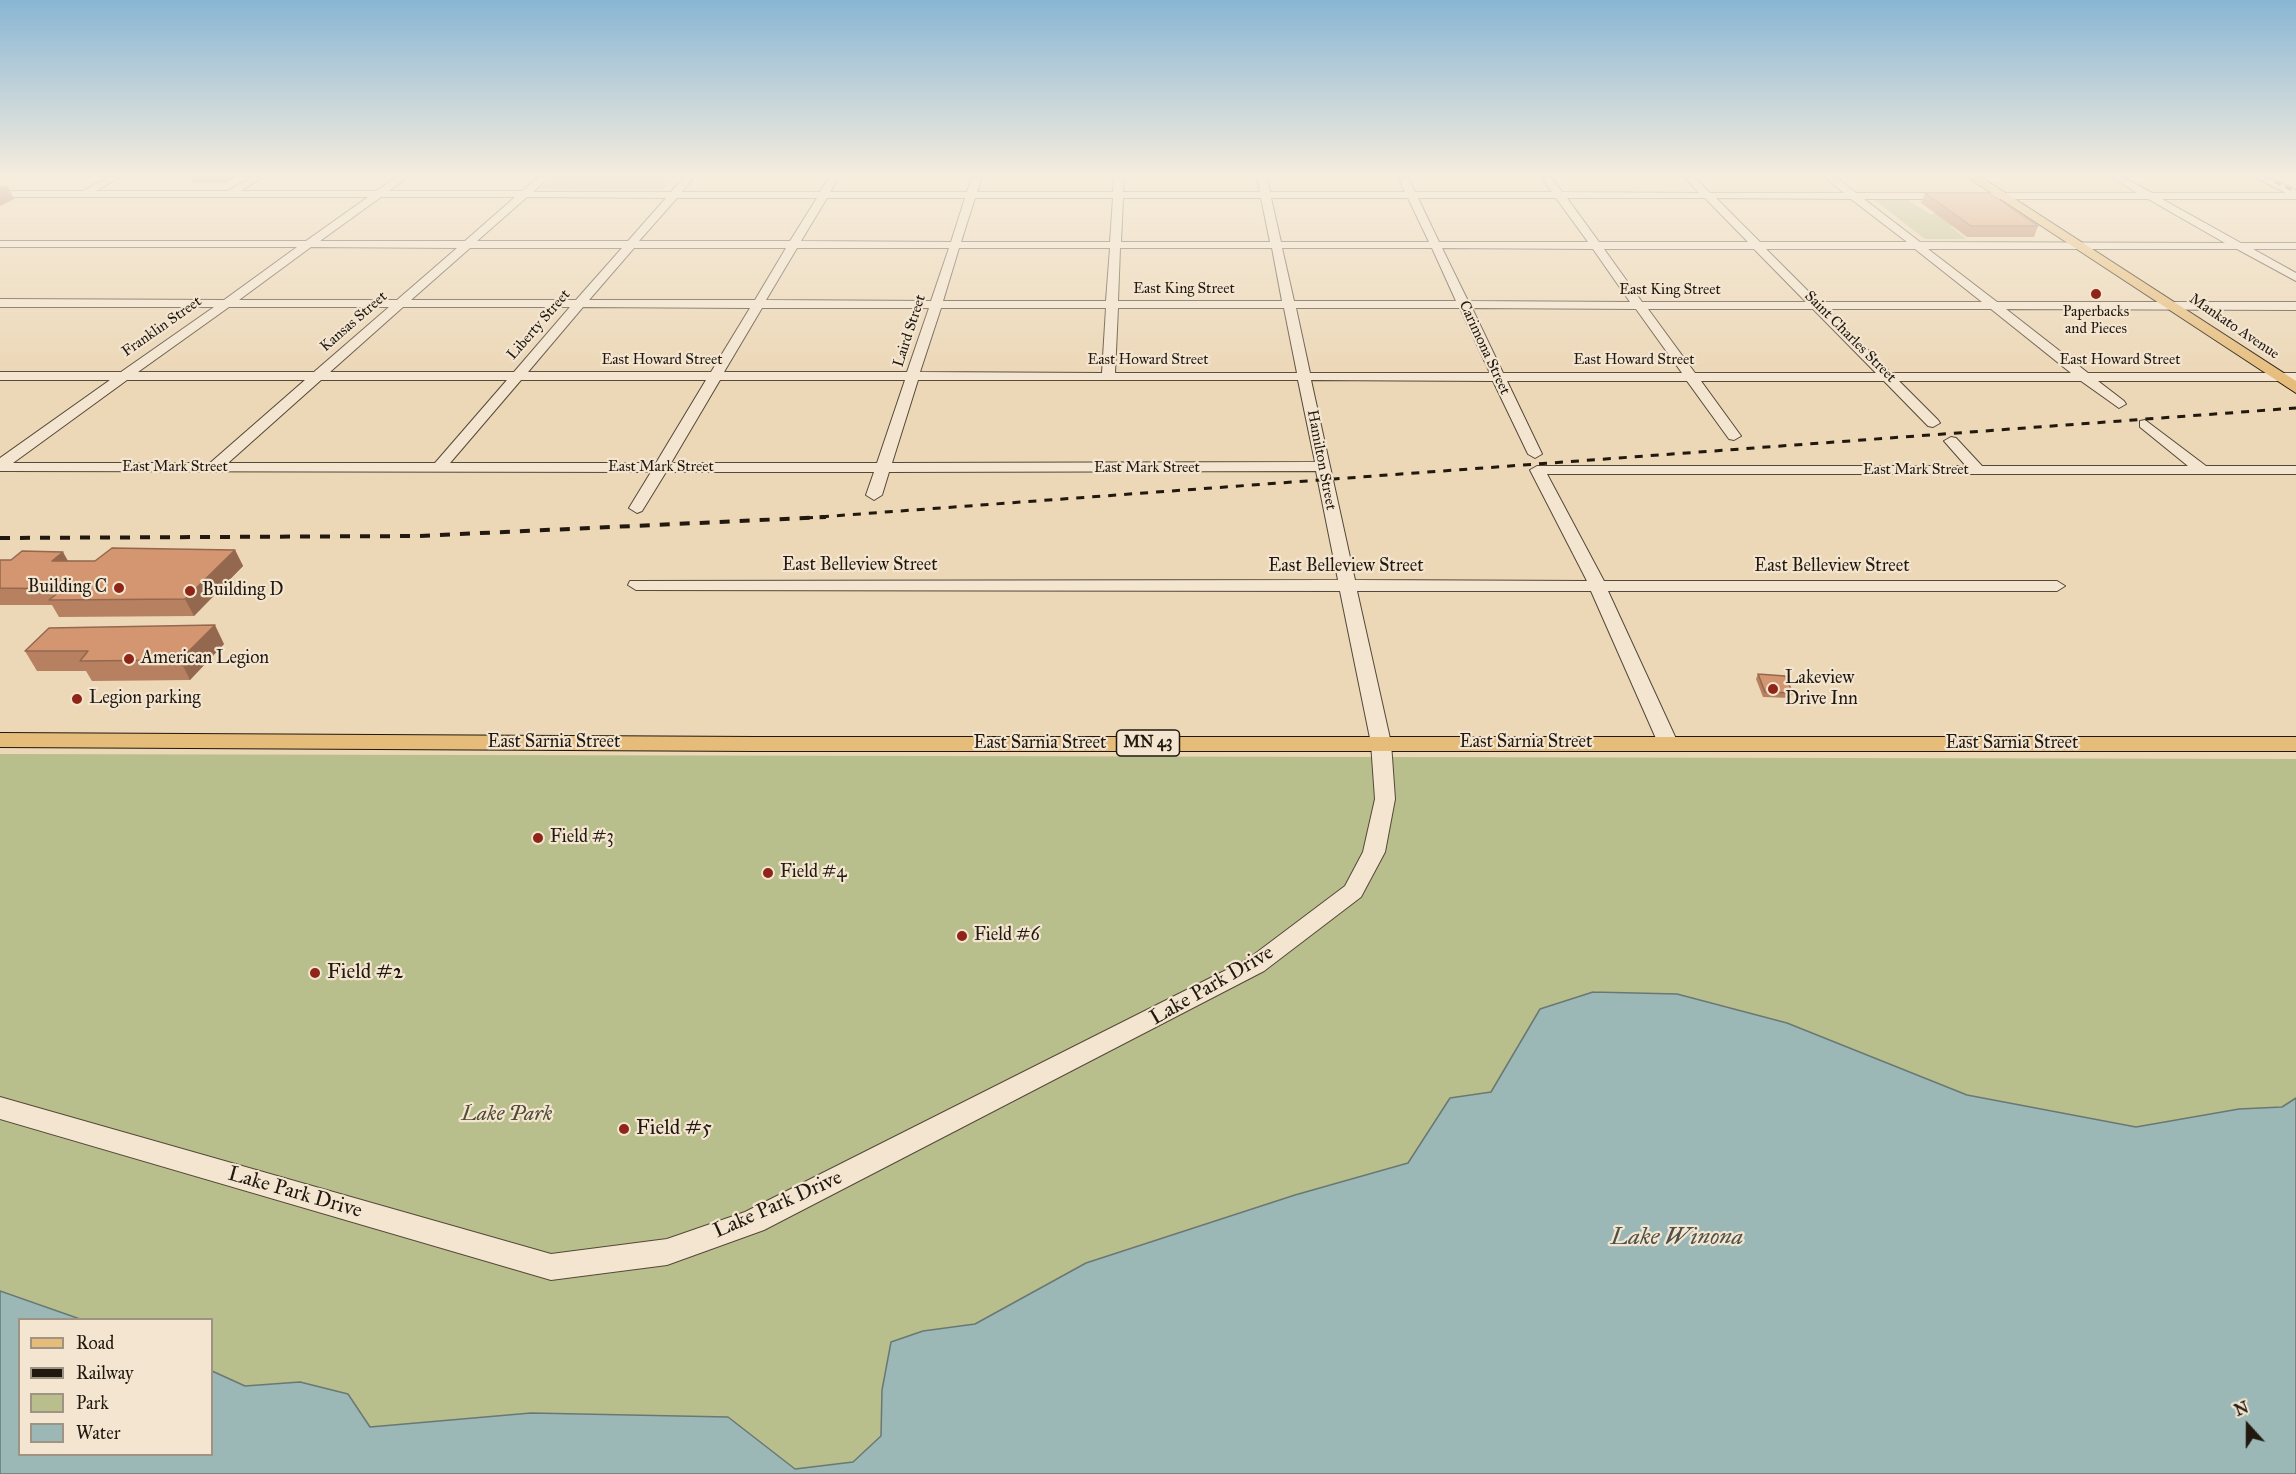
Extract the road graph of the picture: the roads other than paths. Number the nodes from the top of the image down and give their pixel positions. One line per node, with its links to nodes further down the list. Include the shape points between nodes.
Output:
1 (794, 245): 23 (street)
2 (955, 245): 24 (street, Laird Street)
3 (305, 246): 20 (street, Franklin Street)
4 (464, 246): 21 (street, Kansas Street)
5 (629, 246): 22 (street, Liberty Street)
6 (1115, 246): 25 (street)
7 (1260, 246): 8 (street)
8 (1277, 246): 9 (street); 26 (street, Hamilton Street)
9 (1434, 246): 10 (street); 27 (street, Carimona Street)
10 (1597, 246): 11 (street); 28 (street)
11 (1632, 246)
12 (1760, 246): 29 (street, Saint Charles Street)
13 (1884, 246): 14 (street)
14 (1918, 246): 15 (street); 30 (street)
15 (2078, 246): 16 (street); 31 (main road, Mankato Avenue)
16 (2239, 246): 17 (street); 18 (street)
17 (2296, 246)
18 (2296, 278)
19 (0, 303): 20 (street, East King Street)
20 (224, 303): 21 (street, East King Street); 34 (street, Franklin Street)
21 (400, 303): 22 (street, East King Street); 35 (street, Kansas Street)
22 (580, 304): 23 (street, East King Street); 36 (street, Liberty Street)
23 (759, 304): 24 (street, East King Street); 37 (street)
24 (936, 304): 25 (street, East King Street); 38 (street, Laird Street)
25 (1112, 304): 26 (street, East King Street); 39 (street)
26 (1289, 304): 27 (street, East King Street); 40 (street, Hamilton Street)
27 (1463, 305): 28 (street, East King Street); 41 (street, Carimona Street)
28 (1640, 305): 29 (street, East King Street); 42 (street)
29 (1818, 305): 30 (street, East King Street); 43 (street, Saint Charles Street)
30 (1994, 305): 31 (street, East King Street); 44 (street)
31 (2173, 306): 32 (street, East King Street); 45 (main road, Mankato Avenue)
32 (2296, 306)
33 (0, 376): 34 (street, East Howard Street)
34 (121, 376): 35 (street, East Howard Street); 55 (street, Franklin Street)
35 (317, 376): 36 (street, East Howard Street); 60 (street, Kansas Street)
36 (517, 376): 37 (street, East Howard Street); 57 (street, Liberty Street)
37 (716, 376): 38 (street, East Howard Street); 58 (street)
38 (913, 376): 39 (street, East Howard Street); 59 (street, Laird Street)
39 (1107, 376): 40 (street, East Howard Street)
40 (1304, 377): 41 (street, East Howard Street); 56 (street, Hamilton Street)
41 (1497, 377): 42 (street, East Howard Street); 54 (street, Carimona Street)
42 (1693, 377): 43 (street, East Howard Street); 51 (street)
43 (1890, 377): 44 (street, East Howard Street); 49 (street, Saint Charles Street)
44 (2085, 377): 45 (street, East Howard Street); 48 (street)
45 (2279, 377): 46 (street, East Howard Street); 47 (main road, Mankato Avenue)
46 (2296, 377)
47 (2296, 388)
48 (2119, 404)
49 (1933, 423)
50 (2145, 424): 63 (street)
51 (1734, 436)
52 (1951, 441): 62 (street)
53 (1749, 456): 61 (street)
54 (1536, 462): 61 (street, East Mark Street); 70 (street, Carimona Street)
55 (0, 466): 60 (street, East Mark Street)
56 (1323, 466): 59 (street, East Mark Street); 69 (street, Hamilton Street)
57 (439, 467): 58 (street, East Mark Street); 60 (street, East Mark Street)
58 (662, 467): 59 (street, East Mark Street); 66 (street)
59 (884, 467): 65 (street, Laird Street)
60 (213, 468)
61 (1760, 470): 62 (street, East Mark Street)
62 (1978, 470): 63 (street, East Mark Street)
63 (2202, 470): 64 (street, East Mark Street)
64 (2296, 470)
65 (874, 495)
66 (637, 508)
67 (636, 585): 69 (street, East Belleview Street)
68 (2056, 586): 70 (street, East Belleview Street)
69 (1348, 587): 70 (street, East Belleview Street); 72 (street, Hamilton Street)
70 (1599, 587): 73 (street, Carimona Street)
71 (0, 740): 72 (main road, East Sarnia Street / MN 43)
72 (1381, 743): 73 (main road, East Sarnia Street / MN 43); 75 (street, Lake Park Drive, via 1385,799 1374,852 1353,891 1256,965 754,1221 668,1252 551,1267)
73 (1668, 743): 74 (main road, East Sarnia Street / MN 43)
74 (2296, 744)
75 (0, 1108)

